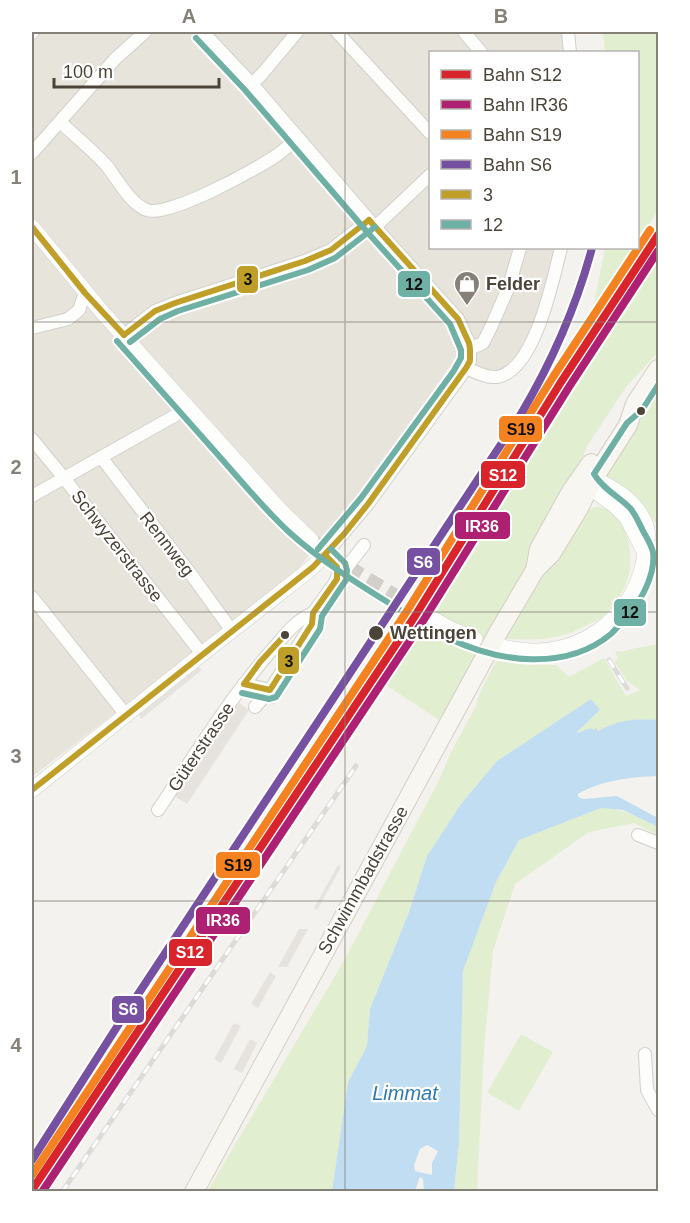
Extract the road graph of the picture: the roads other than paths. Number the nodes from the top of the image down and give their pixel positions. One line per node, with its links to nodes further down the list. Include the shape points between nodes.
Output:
1 (146, 32): 10 (street, via 115,59)
2 (203, 32): 9 (street)
3 (297, 32): 9 (street)
4 (337, 32): 11 (street)
5 (464, 32): 7 (street)
6 (568, 32): 8 (street)
7 (480, 51)
8 (570, 51)
9 (252, 84): 12 (street)
10 (60, 122): 12 (street, via 106,166 132,200 147,210 158,211 211,191 276,156); 13 (street)
11 (429, 132)
12 (298, 138): 15 (street)
13 (32, 153)
14 (429, 176): 15 (street)
15 (372, 224): 21 (street, via 305,261 155,311); 22 (street, via 458,319)
16 (32, 227): 19 (street)
17 (520, 249): 22 (street, via 492,325 483,343)
18 (561, 249): 23 (street, via 539,325 518,364 494,377)
19 (85, 293): 20 (street, via 79,310 68,319); 21 (street)
20 (32, 327)
21 (124, 335): 36 (street, via 281,511)
22 (470, 349): 23 (street)
23 (466, 368): 39 (street, via 368,504)
24 (658, 369): 25 (main road, Schwimmbadstrasse)
25 (635, 404): 29 (main road, Schwimmbadstrasse, via 628,425); 31 (main road, Schwimmbadstrasse, via 620,417)
26 (176, 415): 28 (street)
27 (32, 439): 30 (street, Schwyzerstrasse)
28 (101, 458): 30 (street); 47 (street, Rennweg)
29 (607, 459): 31 (main road, Schwimmbadstrasse); 32 (street)
30 (64, 478): 33 (street); 50 (street, Schwyzerstrasse)
31 (589, 479): 32 (street); 34 (street, via 596,492); 35 (main road, Schwimmbadstrasse); 40 (main road, Schwimmbadstrasse, via 570,493 539,549)
32 (611, 486): 38 (street, via 630,501 645,524)
33 (32, 496)
34 (614, 505): 35 (street); 38 (street)
35 (579, 507): 40 (main road, Schwimmbadstrasse, via 551,554)
36 (312, 540)
37 (364, 545): 41 (street, Güterstrasse, via 347,567)
38 (652, 554): 49 (street, via 631,597 610,623 593,636 557,649)
39 (325, 555): 41 (street); 47 (street)
40 (535, 570): 61 (main road, Schwimmbadstrasse)
41 (338, 571): 44 (street, Güterstrasse, via 337,579)
42 (32, 597): 43 (street)
43 (43, 611): 46 (street); 54 (street)
44 (313, 613): 51 (street, Güterstrasse, via 302,617); 52 (street, Güterstrasse, via 312,624)
45 (430, 618): 48 (street)
46 (32, 620)
47 (232, 631): 50 (street)
48 (476, 639)
49 (501, 647)
50 (202, 654): 54 (street)
51 (244, 684): 52 (street, Güterstrasse); 56 (street, Güterstrasse)
52 (270, 690): 53 (street)
53 (255, 707)
54 (126, 715): 55 (street)
55 (32, 790)
56 (158, 810)
57 (638, 835): 58 (street)
58 (658, 843)
59 (645, 1054): 60 (street, via 646,1090)
60 (658, 1110)
61 (194, 1191)

